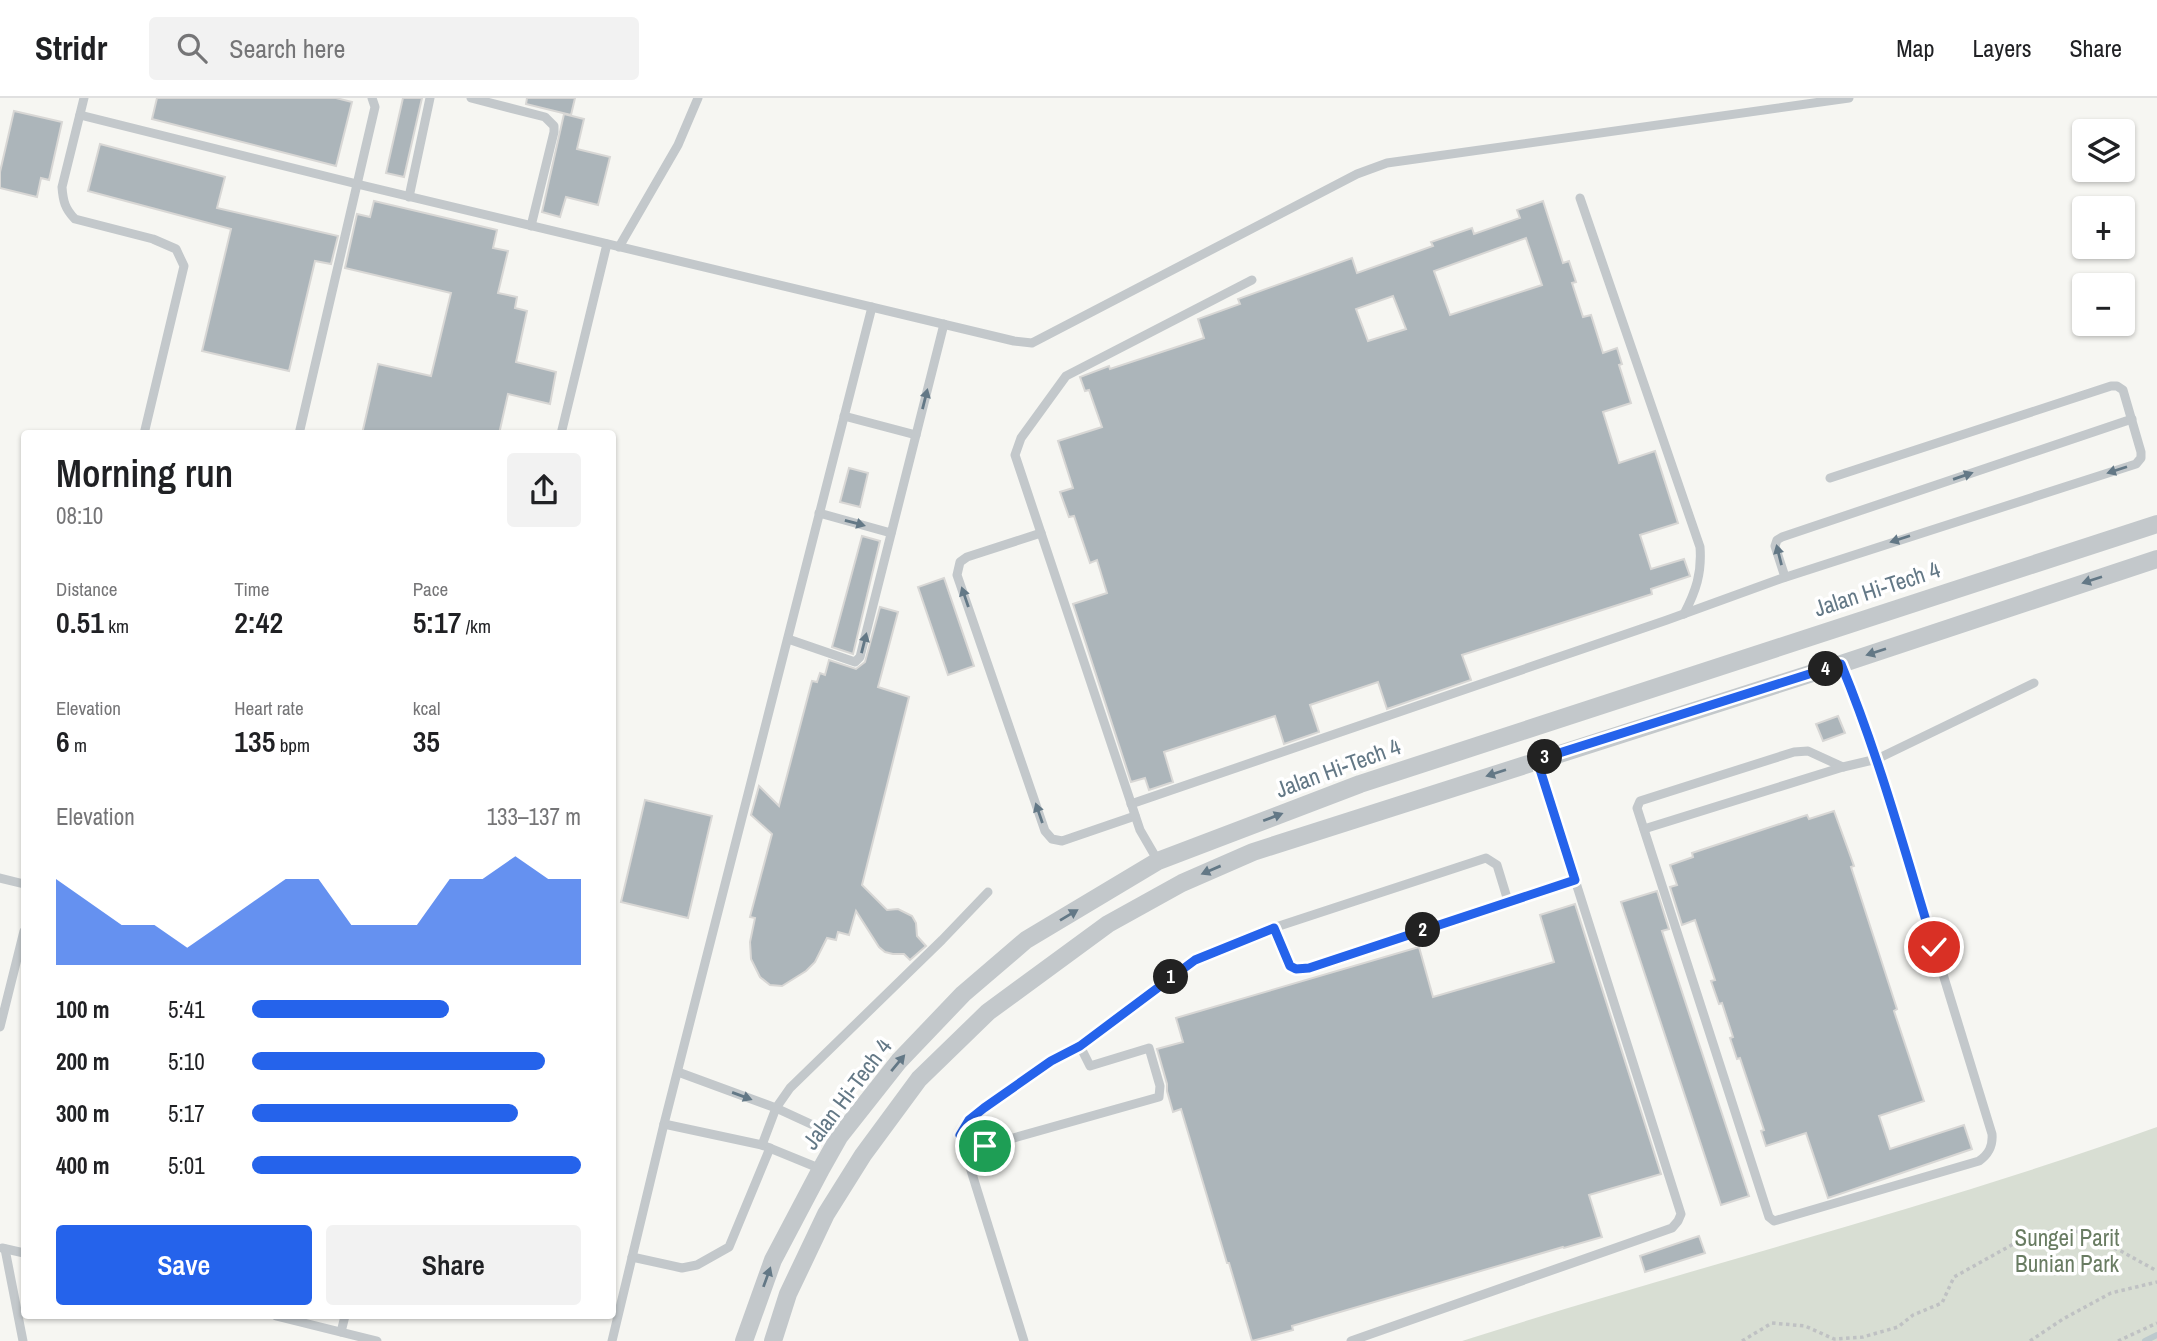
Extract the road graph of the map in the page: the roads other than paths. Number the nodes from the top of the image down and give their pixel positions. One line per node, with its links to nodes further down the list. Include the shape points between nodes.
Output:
1 (84, 98): 7 (lane)
2 (372, 98): 8 (lane, via 375,107)
3 (430, 98): 9 (lane)
4 (471, 98): 11 (lane, via 545,117 554,126)
5 (698, 98): 13 (lane, via 678,145)
6 (1849, 98): 16 (lane, via 1387,163 1357,174 1032,343)
7 (80, 115): 8 (lane); 19 (lane, via 62,187 69,213 75,219 176,249 184,265)
8 (357, 184): 9 (lane); 20 (lane)
9 (408, 197): 11 (lane)
10 (1580, 198): 30 (lane, via 1700,547 1702,566)
11 (531, 226): 12 (lane)
12 (607, 244): 13 (lane); 21 (lane)
13 (619, 247): 15 (lane)
14 (1252, 281): 27 (lane, via 1066,376 1021,438 1015,455)
15 (872, 307): 16 (lane); 17 (lane)
16 (944, 324): 22 (lane, one-way to 16)
17 (844, 416): 22 (lane); 24 (lane)
18 (2132, 419): 23 (lane, via 2123,390 2110,386); 29 (lane, one-way to 18, via 1775,546 1782,537); 29 (lane, one-way to 29, via 2141,452 2136,464)
19 (145, 430)
20 (300, 430)
21 (562, 430)
22 (916, 435): 26 (lane)
23 (1830, 478)
24 (820, 513): 26 (lane, one-way to 26); 31 (lane)
25 (2157, 524): 40 (street, Jalan Hi-Tech 4, one-way to 25, via 1360,784)
26 (891, 533): 31 (lane, one-way to 26, via 858,661)
27 (1041, 533): 37 (lane); 38 (lane, one-way to 27, via 1062,841 1045,831 957,575 960,562 967,557)
28 (2157, 559): 32 (street, one-way to 32)
29 (1785, 577): 30 (lane)
30 (1684, 614): 37 (lane)
31 (788, 639): 50 (lane)
32 (1841, 664): 34 (lane); 35 (street)
33 (2034, 683): 34 (lane)
34 (1877, 759): 36 (lane); 39 (lane, via 1992,1134 1992,1144 1979,1161 1774,1221 1769,1217)
35 (1537, 760): 42 (lane); 67 (street, one-way to 67, via 1254,852 1181,883 1108,924 988,1012 919,1079 863,1155 826,1214 788,1294)
36 (1843, 767): 39 (lane); 39 (lane, via 1808,751 1782,756 1640,801 1637,808)
37 (1131, 804): 38 (lane)
38 (1135, 816): 40 (lane)
39 (1644, 829)
40 (1158, 861): 54 (street, Jalan Hi-Tech 4, one-way to 40, via 899,1061 963,994 1026,940)
41 (0, 878): 43 (lane)
42 (1575, 880): 45 (lane); 69 (lane, via 1681,1213 1678,1222 1672,1228)
43 (21, 883)
44 (988, 892): 51 (lane, via 790,1088)
45 (1508, 901): 46 (lane, via 1309,968 1290,966); 46 (lane, via 1497,865 1486,858)
46 (1274, 928): 49 (lane, via 1195,960)
47 (21, 943): 48 (lane)
48 (0, 1027)
49 (1080, 1046): 53 (lane, via 984,1108); 53 (lane, via 1090,1066 1149,1048 1159,1097 985,1146 976,1147)
50 (678, 1072): 51 (lane, one-way to 51); 52 (lane)
51 (776, 1108): 54 (lane); 55 (lane)
52 (664, 1124): 55 (lane); 59 (lane)
53 (960, 1135): 68 (lane)
54 (839, 1137): 56 (street, Jalan Hi-Tech 4)
55 (766, 1146): 56 (lane); 59 (lane, via 729,1247 682,1268)
56 (821, 1169): 66 (street, Jalan Hi-Tech 4, one-way to 56, via 773,1261)
57 (3, 1248): 58 (lane); 63 (lane)
58 (21, 1252)
59 (632, 1256): 65 (lane)
60 (288, 1319): 62 (lane)
61 (344, 1319): 62 (lane)
62 (341, 1332): 64 (lane)
63 (23, 1341)
64 (377, 1341)
65 (612, 1341)
66 (744, 1341)
67 (774, 1341)
68 (1024, 1341)
69 (1351, 1341)

